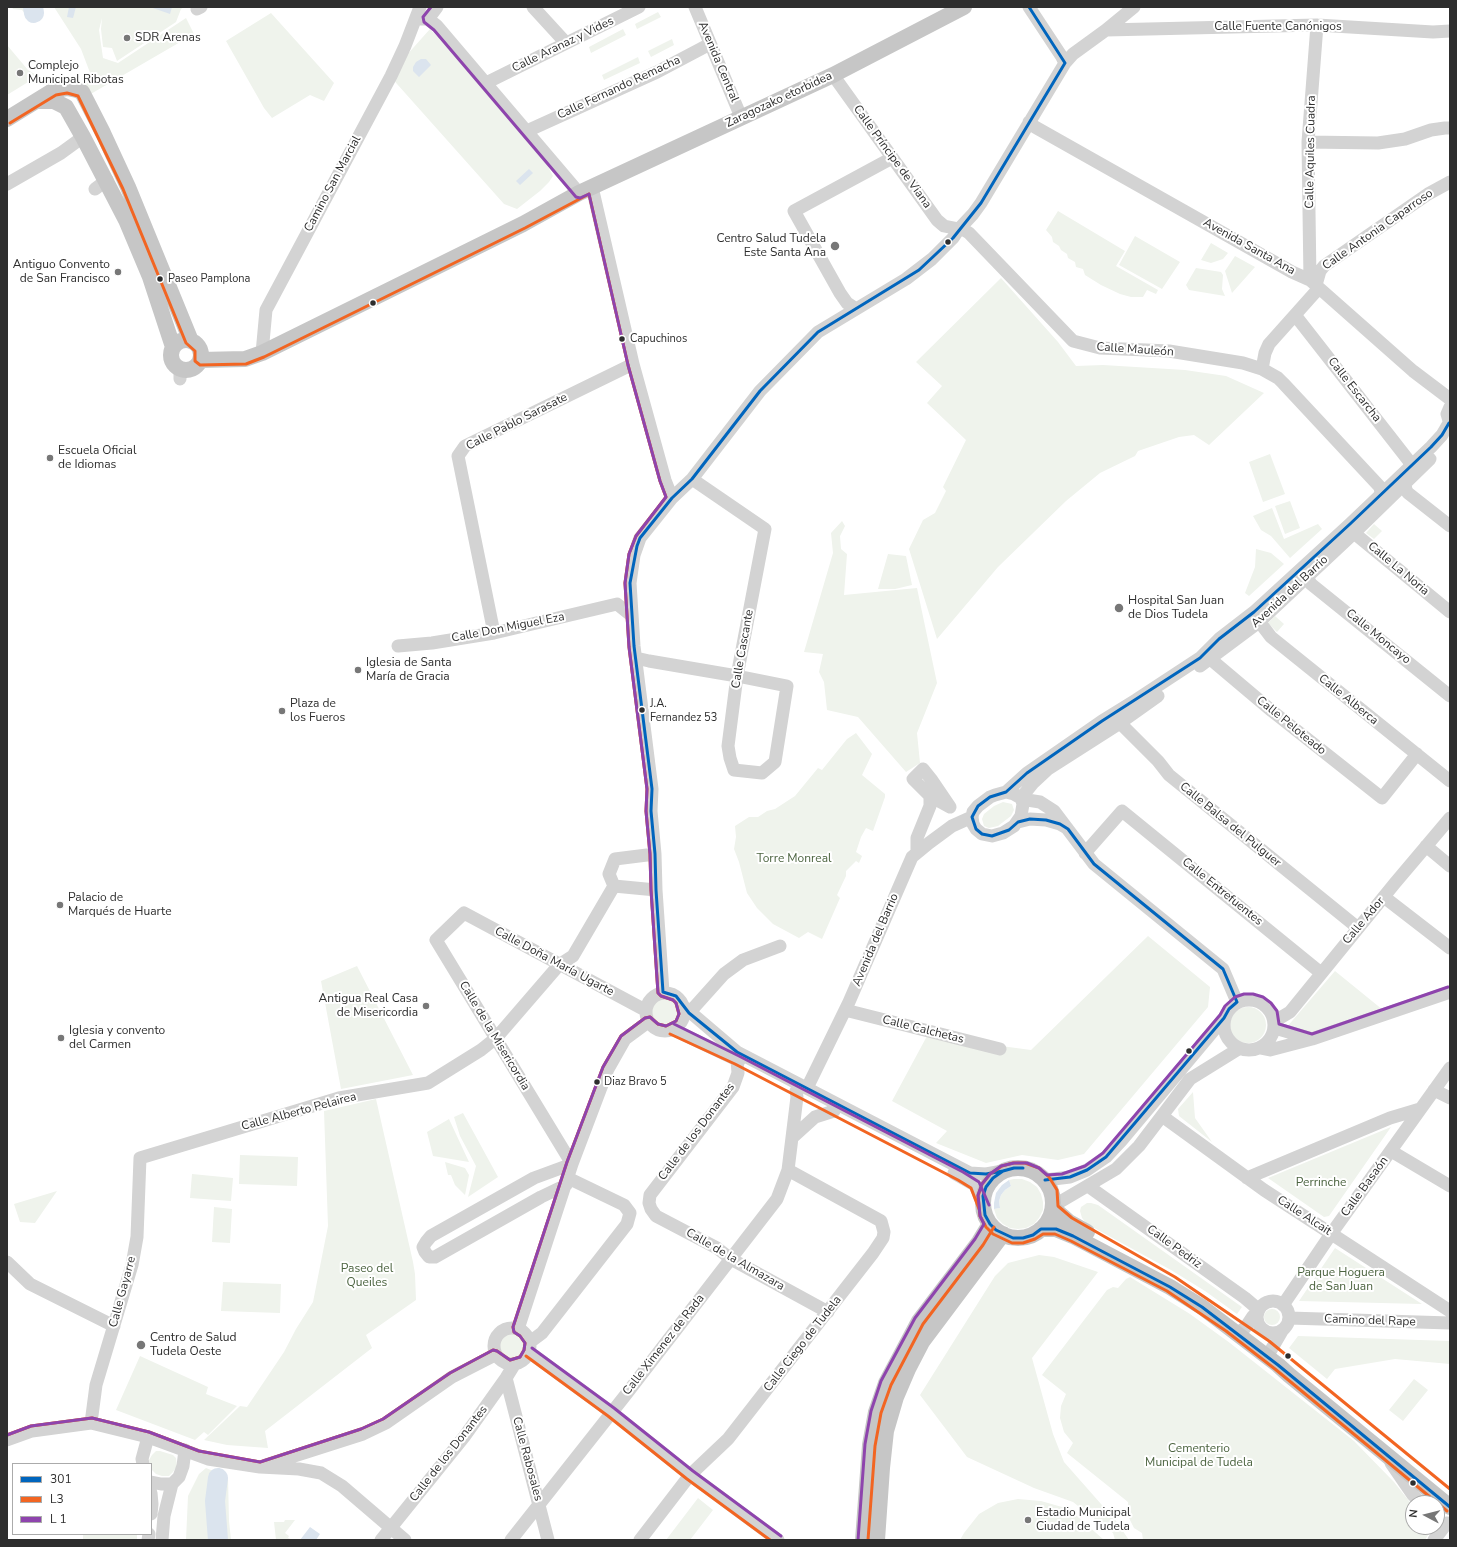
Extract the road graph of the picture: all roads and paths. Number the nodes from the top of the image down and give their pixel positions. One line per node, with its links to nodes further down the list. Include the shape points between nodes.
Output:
1 (437, 7): 9 (street, Camino San Marcial)
2 (534, 7): 13 (street)
3 (639, 7): 13 (street, Calle Aranaz y Vides)
4 (695, 7): 14 (street, Avenida Central)
5 (964, 7): 8 (main road, Zaragozako etorbidea)
6 (1029, 7): 15 (street)
7 (1134, 7): 11 (street)
8 (947, 11): 16 (main road, Zaragozako etorbidea)
9 (421, 15): 17 (street, via 437,26); 36 (street, Camino San Marcial, via 266,310)
10 (1317, 25): 11 (street, Calle Fuente Canónigos); 12 (street, Calle Fuente Canónigos); 25 (street, Calle Aquiles Cuadra)
11 (1106, 30): 15 (street)
12 (1450, 31)
13 (566, 43): 17 (street, Calle Aranaz y Vides)
14 (710, 44): 19 (street, Avenida Central); 23 (street, Calle Fernando Remacha, via 656,72)
15 (1065, 63): 21 (street)
16 (833, 75): 19 (main road, Zaragozako etorbidea); 26 (street, Calle Príncipe de Viana)
17 (486, 83): 23 (street)
18 (36, 101): 20 (main road); 24 (main road, via 54,100 66,106); 34 (main road, via 58,90 73,89 82,92 128,187)
19 (741, 117): 29 (main road, Zaragozako etorbidea)
20 (7, 119)
21 (1029, 122): 30 (street, via 981,203); 31 (street, Avenida Santa Ana)
22 (1450, 128): 25 (street, via 1378,143)
23 (527, 131): 29 (street)
24 (84, 137): 28 (street); 35 (main road, via 101,185 126,220 150,276)
25 (1308, 142): 31 (street, Calle Aquiles Cuadra)
26 (892, 158): 30 (street, Calle Príncipe de Viana, via 937,220 944,226); 32 (street, via 794,211 840,293 847,303)
27 (1450, 182): 31 (street, Calle Antonia Caparroso, via 1428,194 1324,266)
28 (7, 184)
29 (585, 190): 36 (main road, Zaragozako etorbidea, via 523,224); 38 (street)
30 (959, 229): 32 (street, via 919,270); 39 (street, Calle Mauleón, via 976,239 1073,341 1100,348 1176,352 1243,363)
31 (1315, 284): 33 (street); 40 (street, Avenida Santa Ana, via 1412,371)
32 (856, 309): 45 (street, via 818,332 791,358 760,391)
33 (1295, 315): 39 (street, via 1269,344); 44 (street, Calle Escarcha, via 1409,461)
34 (191, 341): 35 (main road, via 180,341); 37 (main road, via 200,350)
35 (173, 347): 37 (main road, via 172,360 180,374 197,366)
36 (262, 353): 37 (main road, Zaragozako etorbidea, via 245,359)
37 (200, 360)
38 (633, 364): 48 (street); 57 (street, Calle Pablo Sarasate, via 465,446 458,456)
39 (1262, 369): 47 (street, Calle Mauleón, via 1283,383 1380,487)
40 (1450, 399)
41 (1450, 407): 42 (street, via 1447,414)
42 (1449, 423): 44 (street, Avenida del Barrio, via 1442,435)
43 (1450, 439): 46 (street, Avenida del Barrio)
44 (1410, 466): 47 (street, Avenida del Barrio)
45 (692, 479): 48 (street); 61 (street, Calle Cascante, via 765,529)
46 (1406, 484): 49 (street, via 1408,492); 50 (street, Avenida del Barrio)
47 (1381, 493): 50 (street, Avenida del Barrio)
48 (672, 498): 52 (street, via 640,538 634,556)
49 (1450, 526)
50 (1352, 529): 51 (street, Avenida del Barrio); 54 (street, Calle La Noria); 56 (street, Avenida del Barrio)
51 (1307, 577): 56 (street, Avenida del Barrio); 62 (street, Calle Moncayo, via 1312,584)
52 (630, 584): 53 (street); 55 (street)
53 (617, 604): 55 (street); 57 (street, Calle Don Miguel Eza)
54 (1450, 612)
55 (632, 616): 59 (street)
56 (1257, 617): 60 (street, Avenida del Barrio, via 1219,639); 65 (street, Calle Alberca, via 1271,637)
57 (494, 633): 58 (street, Calle Don Miguel Eza)
58 (398, 646)
59 (636, 658): 61 (street); 78 (street, via 652,789 651,811)
60 (1206, 659): 63 (street, Avenida del Barrio); 64 (street, Avenida del Barrio); 65 (street, Calle Peloteado, via 1382,798)
61 (737, 676): 61 (street, Calle Cascante, via 728,746 730,758 734,770 762,773 775,762 787,686)
62 (1450, 696)
63 (1122, 709): 64 (street); 67 (street, Avenida del Barrio, via 1027,773)
64 (1120, 723): 69 (street, Avenida del Barrio, via 1048,769); 84 (street, Calle Balsa del Pulguer, via 1170,775)
65 (1417, 754): 66 (street, Calle Alberca)
66 (1450, 781)
67 (1006, 792): 69 (street); 71 (street, via 986,800 978,806)
68 (930, 796): 70 (street); 70 (street, via 913,780 923,769); 76 (street, via 930,806 917,838)
69 (1021, 798): 73 (street, via 1023,811); 74 (street, via 1033,800 1050,808)
70 (950, 807): 71 (street)
71 (972, 817): 73 (street, via 976,829 982,834 992,836 1009,830); 76 (street, Avenida del Barrio, via 952,826)
72 (1450, 818): 75 (street, Calle Ador)
73 (1018, 822): 74 (street, via 1030,819 1046,820)
74 (1068, 829): 77 (street)
75 (1426, 846): 79 (street); 82 (street, Calle Ador)
76 (917, 853): 93 (street, Avenida del Barrio, via 908,865)
77 (1085, 853): 88 (street, Calle Entrefuentes, via 1122,811); 91 (street, via 1094,864 1223,969)
78 (655, 854): 80 (street, via 615,859 609,874); 81 (street)
79 (1450, 866)
80 (614, 886): 81 (street); 87 (street, Calle Alberto Pelairea, via 573,956)
81 (656, 890): 89 (street)
82 (1384, 897): 84 (street, Calle Ador); 86 (street)
83 (464, 913): 87 (street, Calle Doña María Ugarte); 98 (street, Calle de la Misericordia, via 436,940)
84 (1358, 928): 88 (street, Calle Ador)
85 (780, 946): 92 (street, via 744,960 724,974)
86 (1450, 948)
87 (559, 965): 94 (street, Calle Doña María Ugarte); 98 (street, Calle Alberto Pelairea)
88 (1322, 973): 96 (street, Calle Ador, via 1290,1012)
89 (663, 992): 92 (street, via 676,996); 94 (street, via 651,998 647,1004)
90 (1450, 992): 99 (street)
91 (1237, 1002): 95 (street); 96 (street, via 1253,999 1261,1002 1270,1010)
92 (686, 1009): 97 (street, via 680,1024); 105 (street, via 737,1052)
93 (845, 1010): 102 (street, Calle Calchetas); 105 (street, Avenida del Barrio)
94 (647, 1016): 97 (street, via 656,1029); 114 (street, via 624,1039 609,1068)
95 (1224, 1018): 100 (street, via 1226,1036 1232,1044); 118 (street, via 1106,1157 1087,1170 1070,1177)
96 (1275, 1025): 99 (street); 101 (street, via 1270,1040)
97 (672, 1030): 103 (street)
98 (496, 1038): 113 (street, Calle Alberto Pelairea, via 428,1083 339,1098); 114 (street, Calle de la Misericordia)
99 (1312, 1039): 101 (street, via 1270,1050)
100 (1240, 1048): 101 (street); 110 (street, via 1190,1079)
101 (1260, 1048)
102 (1000, 1050)
103 (737, 1060): 105 (street); 122 (street, Calle de los Donantes, via 738,1073 733,1087 650,1195)
104 (1450, 1068): 106 (street, Calle Basaón)
105 (801, 1090): 109 (street); 111 (street, Calle Ximenez de Rada, via 796,1097); 116 (street, via 970,1172 986,1174)
106 (1434, 1090): 107 (street); 108 (street, Calle Basaón)
107 (1450, 1098)
108 (1420, 1109): 112 (street, Calle Basaón); 117 (street, via 1390,1118)
109 (834, 1111): 111 (street, via 815,1117); 124 (street, via 975,1185)
110 (1162, 1116): 117 (street, Calle Alcait); 120 (street, via 1139,1146 1116,1169)
111 (793, 1137): 115 (street, Calle Ximenez de Rada)
112 (1391, 1152): 121 (street); 128 (street, Calle Basaón)
113 (140, 1158): 137 (street, Calle Gayarre, via 132,1265)
114 (572, 1164): 119 (street); 119 (street, via 534,1178 431,1236 423,1247 424,1252 429,1258 435,1257)
115 (788, 1170): 129 (street, Calle Ximenez de Rada, via 777,1199); 133 (street, Calle Ciego de Tudela, via 880,1221 884,1232 876,1249)
116 (1003, 1171): 118 (main road, via 1025,1168 1036,1172); 124 (main road, via 986,1187)
117 (1247, 1178): 128 (street, Calle Alcait)
118 (1045, 1180): 123 (main road, via 1052,1192)
119 (567, 1182): 138 (street); 141 (street, via 624,1205 630,1213 627,1224)
120 (1088, 1186): 123 (street); 134 (street, Calle Pedriz, via 1245,1298)
121 (1450, 1186)
122 (649, 1203): 129 (street, Calle de la Almazara, via 656,1216 716,1248)
123 (1053, 1207): 126 (main road, via 1049,1219); 139 (main road, via 1069,1222 1173,1281)
124 (984, 1208): 125 (main road)
125 (990, 1224): 127 (main road); 169 (main road, via 919,1321 886,1383 876,1412 870,1444)
126 (1041, 1229): 127 (main road, via 1023,1238); 151 (main road, via 1056,1229 1073,1236 1170,1287 1278,1364)
127 (1003, 1234): 170 (main road, via 922,1342 896,1398 885,1438)
128 (1331, 1234): 131 (street, Calle Basaón); 132 (street, Calle Alcait)
129 (731, 1259): 133 (street, Calle de la Almazara); 146 (street, Calle Ximenez de Rada)
130 (7, 1262): 137 (street, via 30,1284)
131 (1283, 1305): 134 (street, via 1270,1301); 135 (street, via 1287,1308)
132 (1450, 1311)
133 (828, 1312): 154 (street, Calle Ciego de Tudela, via 728,1439)
134 (1258, 1312): 139 (street); 140 (street, via 1259,1325 1267,1332)
135 (1289, 1318): 136 (street, Camino del Rape); 140 (street)
136 (1450, 1323)
137 (114, 1326): 147 (street, Calle Gayarre, via 96,1385)
138 (518, 1329): 141 (street, via 523,1332); 143 (street, via 500,1332 496,1337)
139 (1243, 1329): 142 (main road)
140 (1282, 1331): 142 (street)
141 (530, 1347): 144 (street, via 523,1361); 146 (street)
142 (1271, 1350): 158 (main road)
143 (495, 1355): 144 (street, via 503,1363); 153 (street, via 452,1377 386,1424)
144 (514, 1365): 145 (street, Calle de los Donantes)
145 (506, 1378): 159 (street, Calle Rabosales); 161 (street, Calle de los Donantes, via 464,1437)
146 (611, 1412): 154 (street); 159 (street, Calle Ximenez de Rada)
147 (91, 1422): 148 (street); 149 (street, via 32,1431)
148 (148, 1438): 150 (street); 152 (street)
149 (7, 1440)
150 (185, 1450): 153 (street, via 208,1459); 156 (street, via 179,1477)
151 (1382, 1452): 157 (street); 160 (main road)
152 (143, 1463)
153 (260, 1467): 161 (street, via 321,1473 342,1486)
154 (690, 1475): 167 (street, Calle Ciego de Tudela); 168 (street)
155 (152, 1482): 156 (street)
156 (172, 1484): 162 (street, via 164,1516)
157 (1413, 1495)
158 (1450, 1496)
159 (539, 1503): 165 (street, Calle Ximenez de Rada); 166 (street, Calle Rabosales)
160 (1450, 1507)
161 (390, 1528): 163 (street, Calle de los Donantes); 164 (street)
162 (162, 1540)
163 (381, 1540)
164 (405, 1540)
165 (511, 1540)
166 (548, 1540)
167 (640, 1540)
168 (778, 1540)
169 (863, 1540)
170 (877, 1540)

